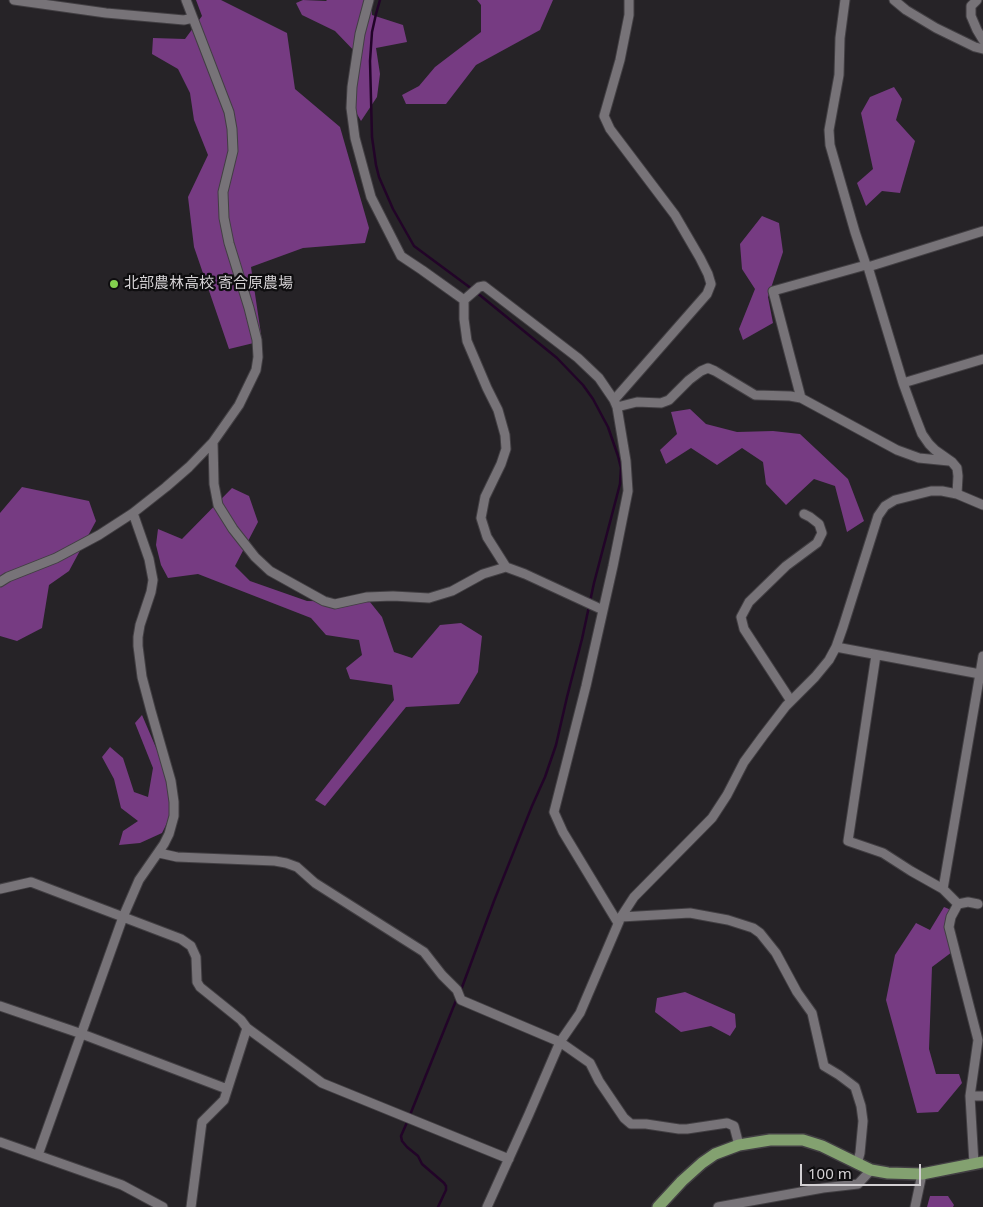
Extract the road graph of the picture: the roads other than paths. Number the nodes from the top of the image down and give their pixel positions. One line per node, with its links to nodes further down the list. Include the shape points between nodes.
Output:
1 (14, 0): 8 (street, via 106,13)
2 (186, 0): 8 (street)
3 (369, 0): 13 (street, via 360,34 351,108 355,138 371,197 401,256)
4 (629, 0): 17 (street, via 620,60 604,116 610,129 675,215 711,284 708,294)
5 (845, 0): 12 (street, via 839,75 829,130 830,145)
6 (894, 0): 10 (street, via 936,28)
7 (977, 0): 9 (street, via 971,6 971,16)
8 (192, 18): 18 (street, via 232,129 233,151 223,192 224,218 257,340 258,357 256,370 239,405)
9 (983, 40)
10 (983, 49)
11 (983, 230): 12 (street)
12 (867, 266): 15 (street); 16 (street, via 773,292)
13 (464, 300): 17 (street, via 484,286 578,358 599,378); 24 (street, via 467,341 498,410 505,435 506,449 485,496 481,518 487,537)
14 (983, 360): 15 (street)
15 (903, 383): 19 (street, via 922,434 935,450)
16 (801, 398): 17 (street, via 755,395 708,368 701,370 669,400 661,403); 19 (street, via 897,450 919,458)
17 (615, 403): 26 (street, via 628,491)
18 (213, 442): 22 (street, via 189,467); 24 (street, via 218,505 233,529 270,572 324,601 335,604 367,597 429,598 452,592 483,574)
19 (952, 462): 20 (street, via 957,468)
20 (957, 494): 21 (street); 27 (street, via 931,491 895,500 885,506 871,534)
21 (983, 505)
22 (133, 513): 25 (street, via 56,558); 32 (street, via 153,580 138,637 142,677 169,772 174,802 169,834)
23 (804, 514): 31 (street, via 819,524 822,533 817,543 786,566 749,602 740,617 744,629)
24 (506, 567): 26 (street)
25 (0, 582)
26 (603, 610): 38 (street, via 554,812 563,832)
27 (836, 647): 28 (street); 31 (street, via 815,677)
28 (876, 655): 30 (street); 34 (street, via 848,841 883,853)
29 (983, 656): 30 (street)
30 (980, 674): 34 (street)
31 (791, 701): 38 (street, via 744,762 712,818 634,897)
32 (159, 853): 37 (street, via 139,880); 42 (street, via 177,857 286,862 297,867 315,884 424,952 458,990 461,1000)
33 (0, 889): 37 (street, via 31,882)
34 (943, 889): 35 (street)
35 (958, 904): 36 (street); 44 (street, via 949,927 978,1040)
36 (978, 904)
37 (123, 917): 40 (street, via 181,939 191,946 196,957 200,987); 41 (street)
38 (620, 920): 42 (street, via 580,1013); 51 (street, via 696,914 728,920 760,933 776,953 812,1013 824,1066 855,1087 863,1120)
39 (0, 1006): 41 (street)
40 (247, 1028): 43 (street); 49 (street, via 322,1083)
41 (82, 1034): 43 (street); 48 (street)
42 (560, 1042): 47 (street, via 590,1063 599,1081 631,1124 687,1130 727,1123 734,1126); 49 (street)
43 (227, 1089): 55 (street, via 224,1100 202,1122)
44 (970, 1096): 45 (street); 50 (street)
45 (983, 1096)
46 (0, 1142): 48 (street)
47 (740, 1146): 51 (main road, via 770,1140 803,1140); 57 (main road, via 702,1163)
48 (38, 1155): 54 (street, via 122,1185)
49 (509, 1159): 56 (street)
50 (978, 1163): 53 (main road)
51 (857, 1164): 52 (main road)
52 (871, 1170): 53 (main road); 58 (street, via 858,1184)
53 (922, 1174): 59 (street)
54 (163, 1207)
55 (191, 1207)
56 (487, 1207)
57 (658, 1207)
58 (718, 1207)
59 (915, 1207)

